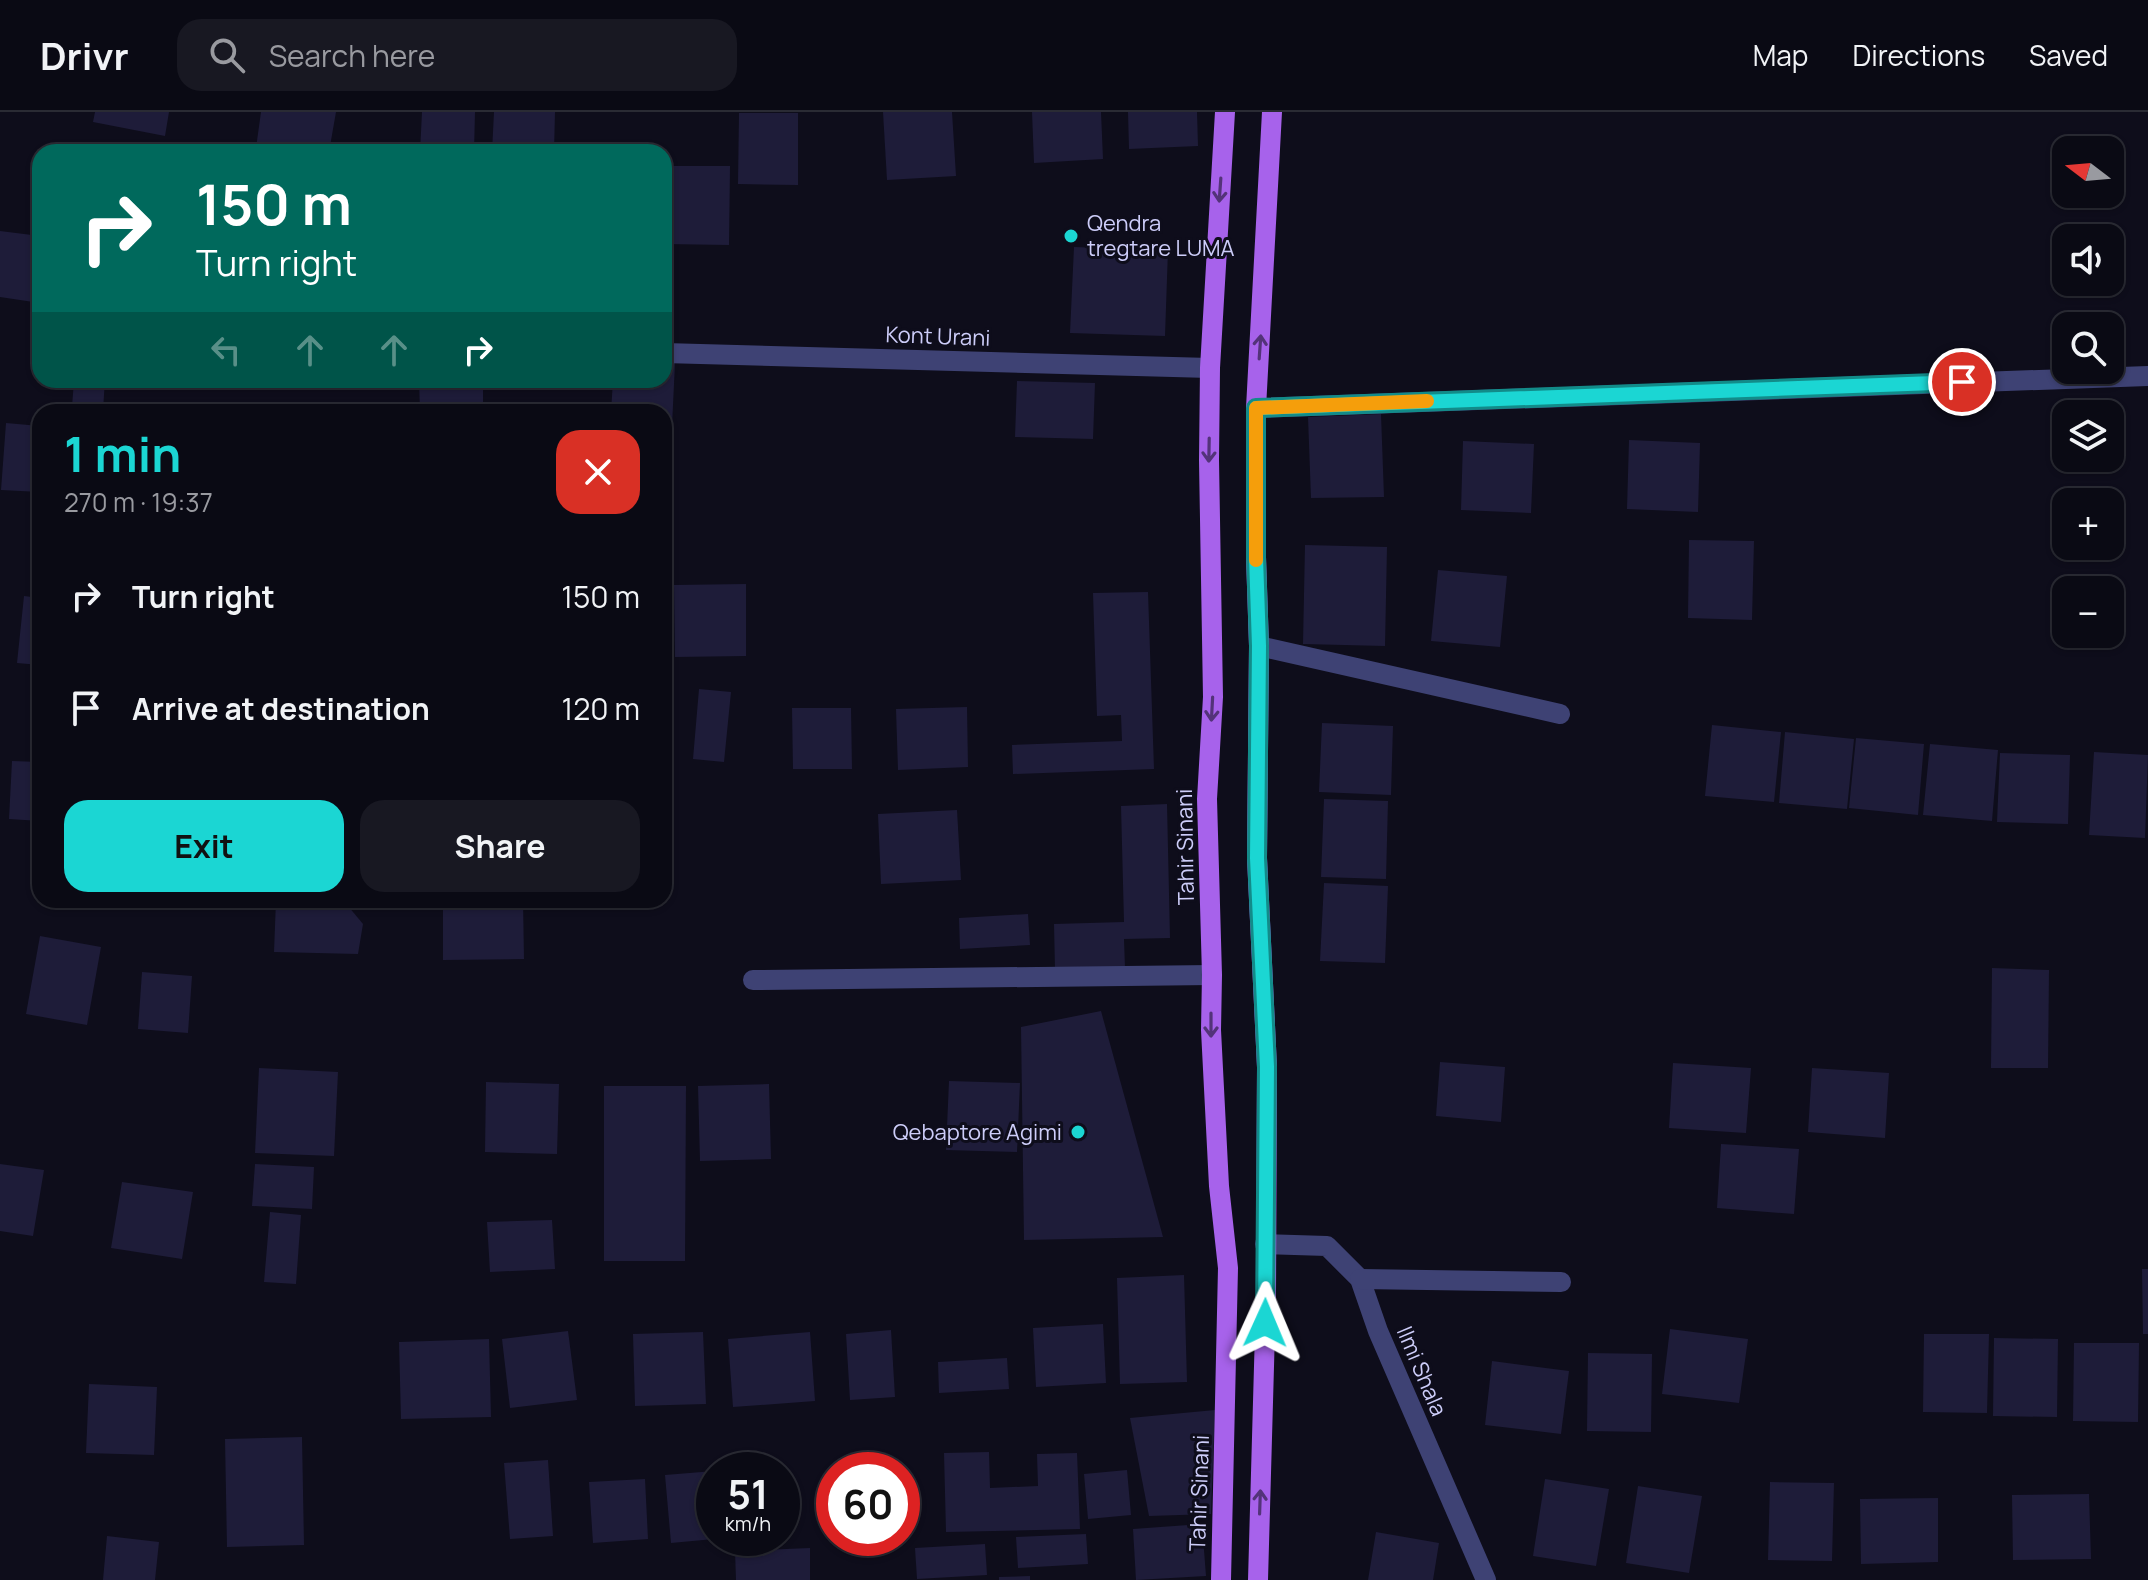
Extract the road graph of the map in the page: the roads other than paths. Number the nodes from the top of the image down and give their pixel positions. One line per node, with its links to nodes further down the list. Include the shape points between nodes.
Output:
1 (1225, 112): 4 (main road, Tahir Sinani, one-way to 4)
2 (1272, 112): 6 (main road, one-way to 2)
3 (672, 353): 4 (street, Kont Urani)
4 (1210, 368): 9 (main road, Tahir Sinani, one-way to 9, via 1213,697 1207,799)
5 (2148, 376): 6 (street)
6 (1256, 408): 7 (main road)
7 (1259, 646): 8 (street); 11 (main road, via 1257,858 1267,1067)
8 (1560, 714)
9 (1212, 975): 10 (street); 14 (main road, Tahir Sinani, one-way to 14, via 1219,1186 1228,1268)
10 (753, 980)
11 (1265, 1244): 12 (street, Ilmi Shala, via 1327,1246); 15 (main road, one-way to 11)
12 (1360, 1279): 13 (street); 16 (street, Ilmi Shala)
13 (1561, 1282)
14 (1221, 1580)
15 (1258, 1580)
16 (1486, 1580)

